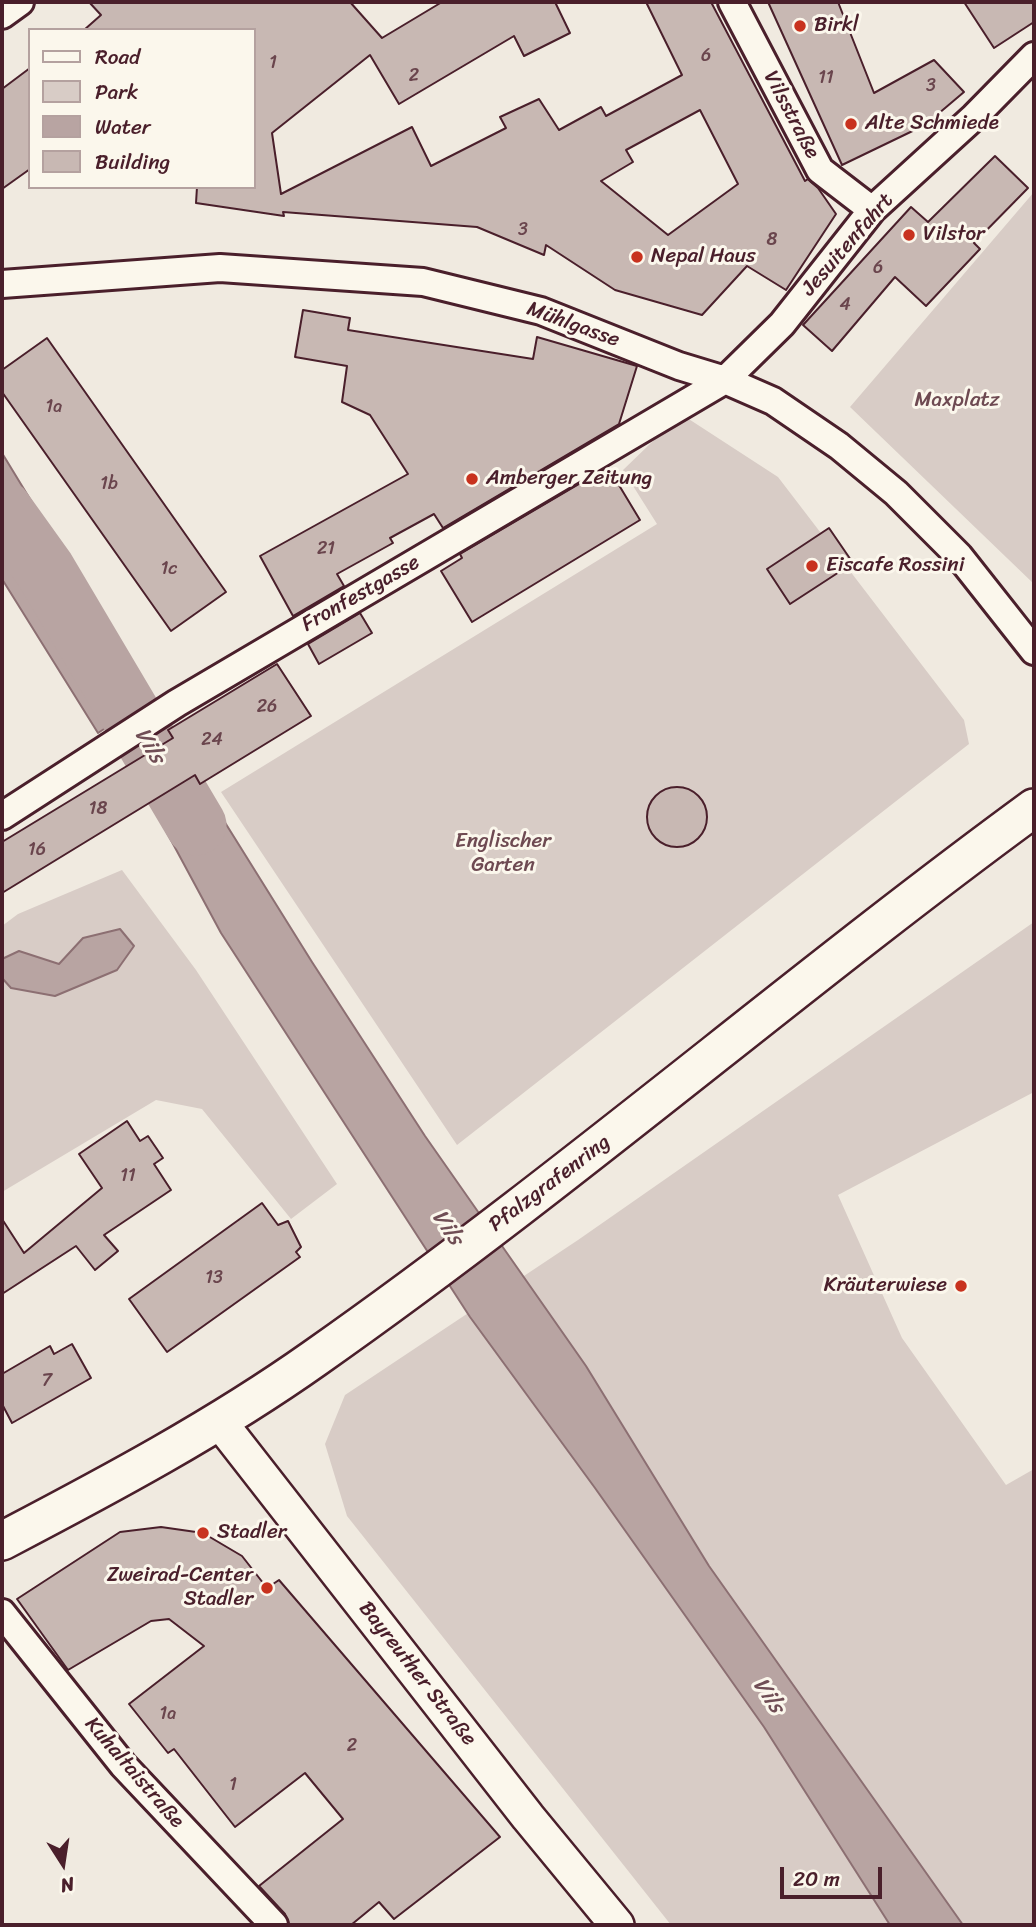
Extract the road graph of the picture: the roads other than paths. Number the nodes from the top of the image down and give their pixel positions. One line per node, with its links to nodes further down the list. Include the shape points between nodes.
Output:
1 (20, 2): 3 (street)
2 (732, 2): 5 (street, Vilsstraße, via 820,170)
3 (2, 15)
4 (1034, 56): 5 (street, Jesuitenfahrt)
5 (872, 210): 7 (street, Jesuitenfahrt, via 782,324)
6 (2, 284): 7 (street, Mühlgasse, via 220,268 423,282 541,311)
7 (725, 380): 8 (street, Mühlgasse, via 773,401 896,493 959,556); 10 (street, Fronfestgasse, via 177,703)
8 (1034, 651)
9 (1034, 807): 11 (main road, Pfalzgrafenring, via 551,1184 368,1320)
10 (2, 816)
11 (219, 1421): 12 (main road, Pfalzgrafenring); 15 (street, Bayreuther Straße)
12 (2, 1541)
13 (2, 1613): 14 (street, Kuhaltaistraße, via 123,1765)
14 (274, 1925)
15 (617, 1925)

